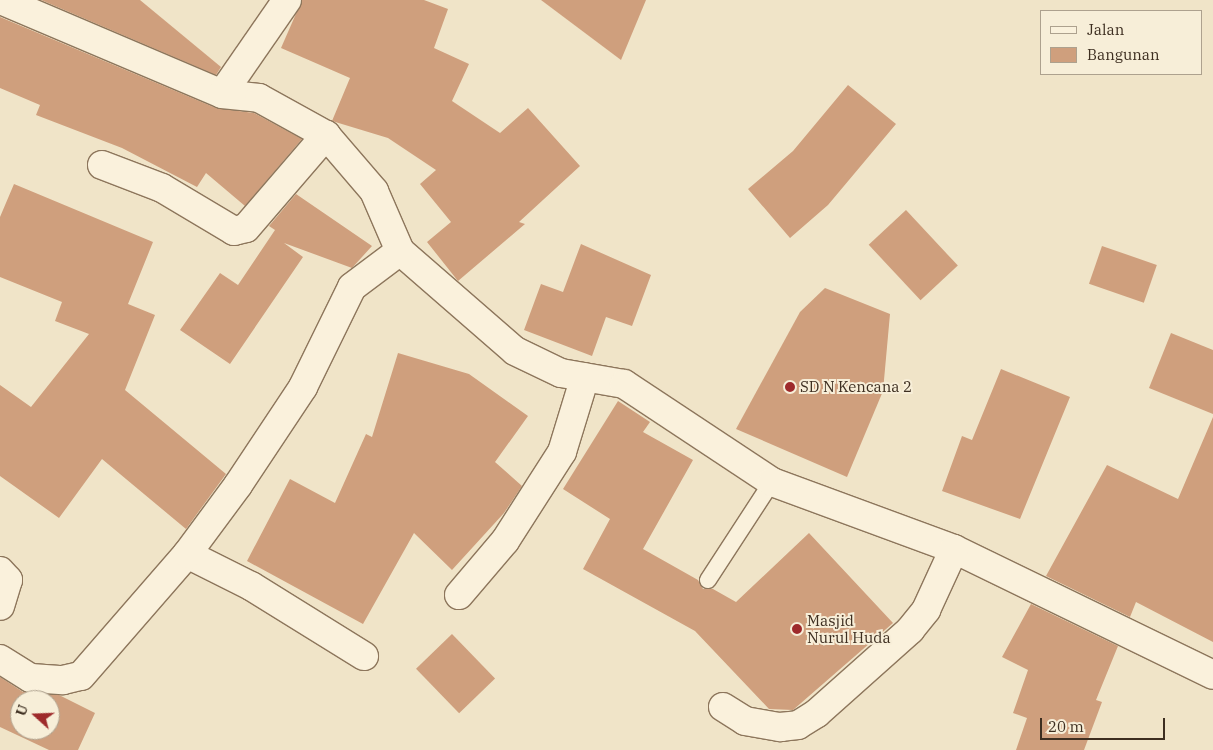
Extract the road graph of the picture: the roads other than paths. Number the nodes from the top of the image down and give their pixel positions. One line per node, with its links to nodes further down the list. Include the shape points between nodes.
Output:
1 (1, 0): 3 (street)
2 (287, 0): 3 (street)
3 (222, 94): 4 (street, via 259,98)
4 (326, 135): 5 (street, via 246,228 234,231 162,188); 6 (street, via 374,191)
5 (102, 165)
6 (400, 252): 7 (street, via 515,351 553,370); 10 (street, via 352,288 303,387)
7 (585, 377): 8 (street, via 624,384 649,397); 13 (street, via 562,452 505,541)
8 (772, 482): 9 (street); 12 (lane)
9 (954, 549): 17 (street); 18 (street, via 929,604 910,630 817,713 798,725 780,727 745,721)
10 (187, 554): 15 (street, via 250,586); 16 (street, via 81,676 63,680 30,678)
11 (0, 571): 14 (street, via 8,580)
12 (708, 580)
13 (459, 595)
14 (0, 606)
15 (364, 656)
16 (0, 659)
17 (1213, 675)
18 (723, 707)

